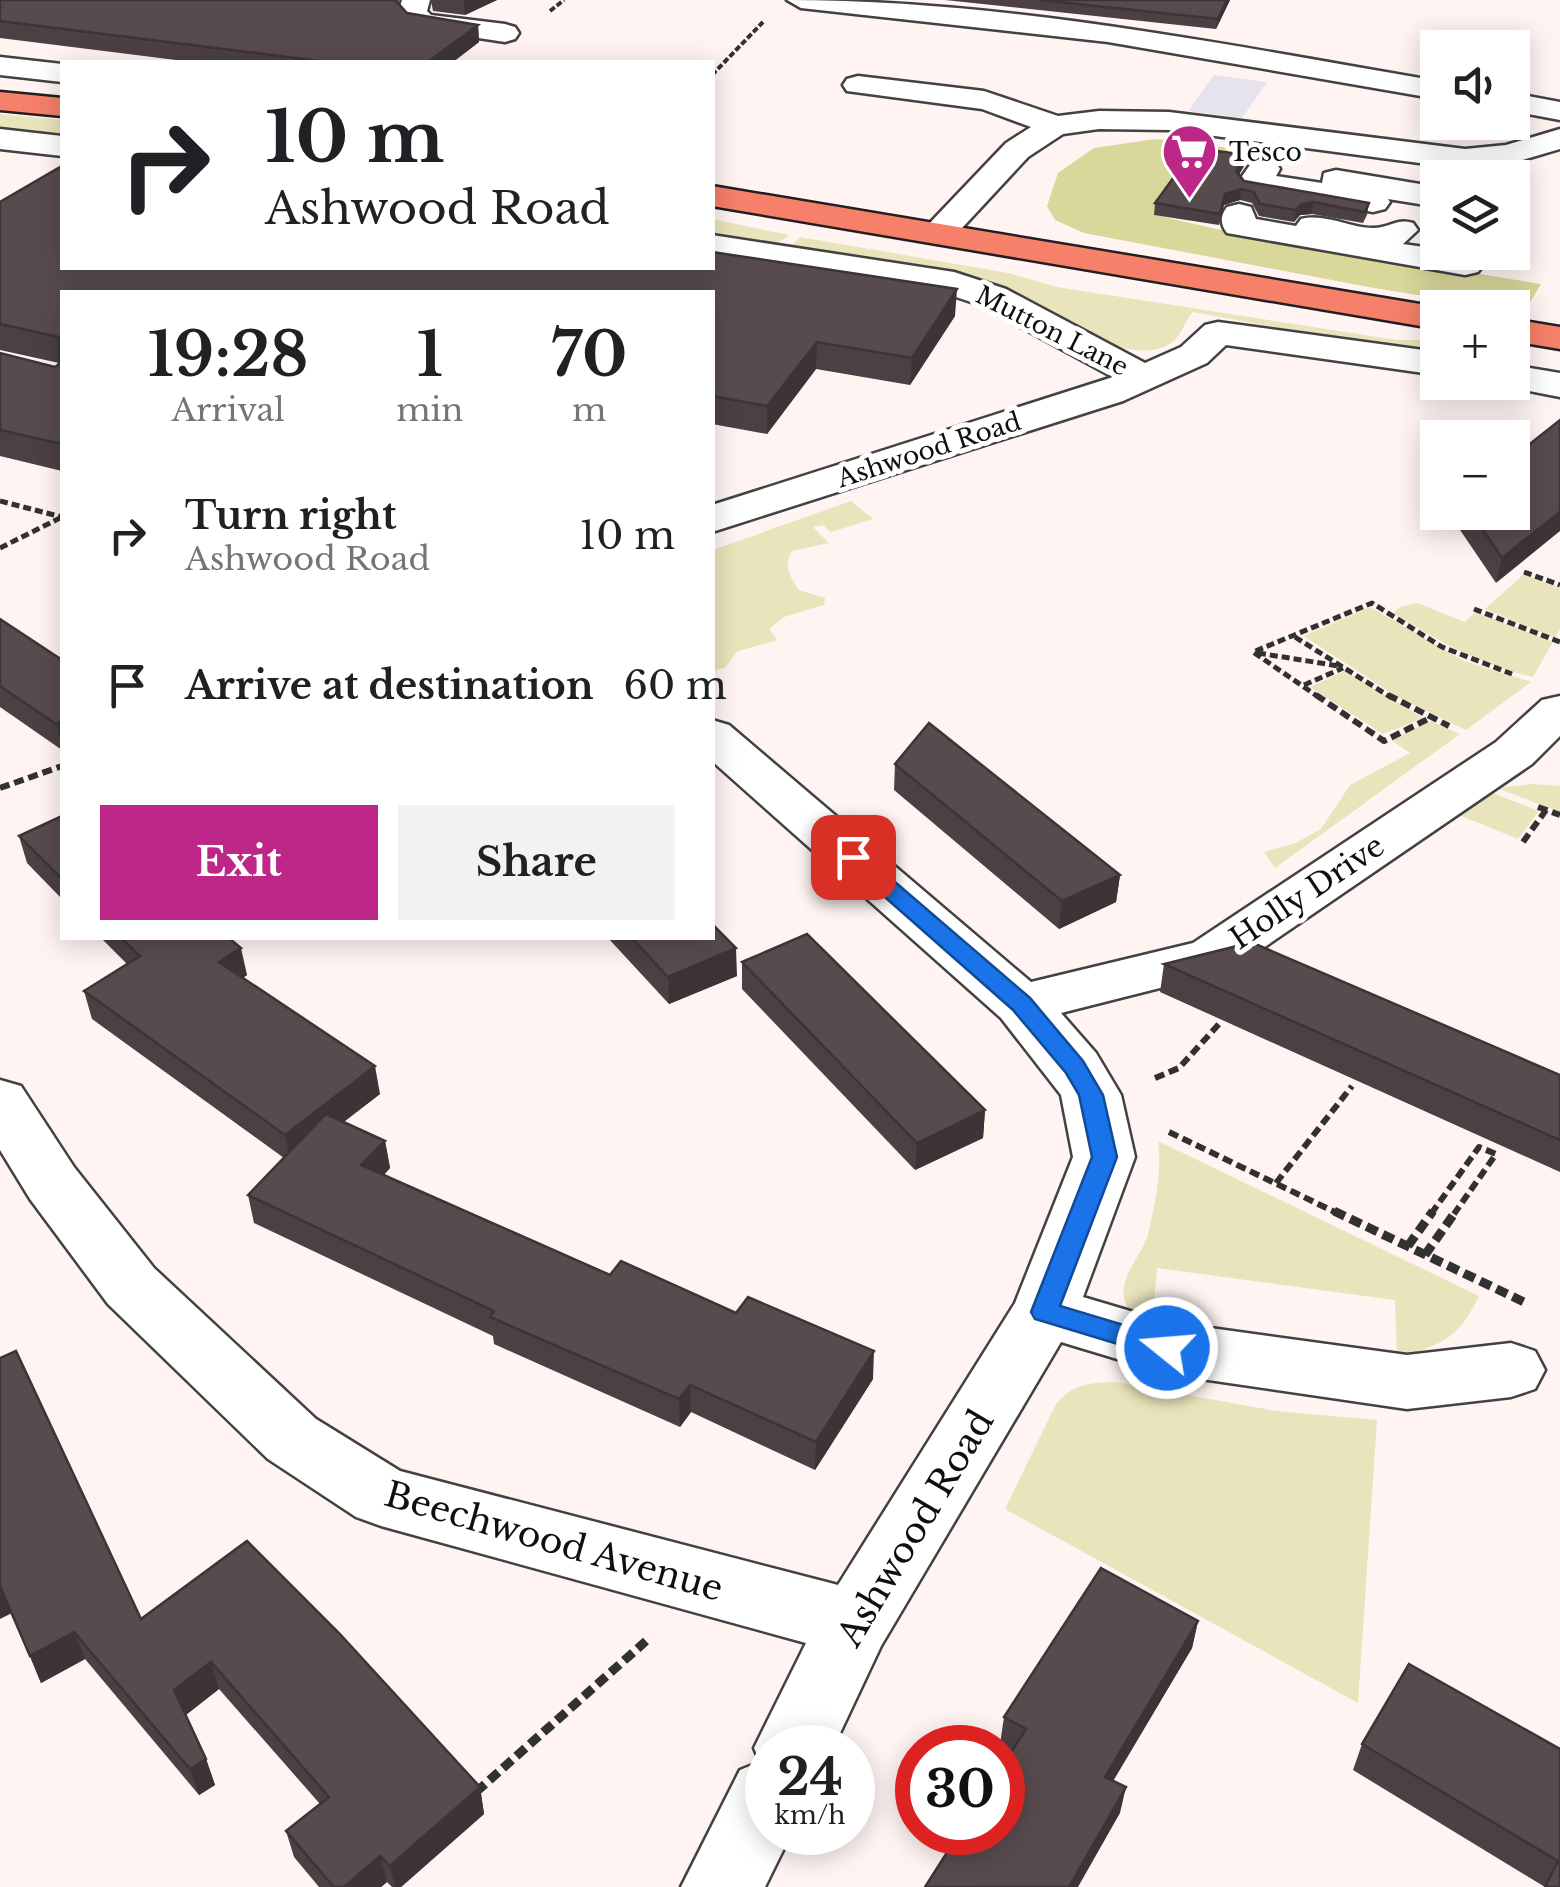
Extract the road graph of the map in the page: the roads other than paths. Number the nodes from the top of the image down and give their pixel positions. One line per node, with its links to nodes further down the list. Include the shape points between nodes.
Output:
1 (416, 0): 3 (street, via 412,13 422,22)
2 (801, 0): 7 (street, via 1108,33)
3 (504, 33)
4 (0, 66): 5 (street)
5 (60, 73)
6 (858, 85): 12 (street, via 984,99)
7 (1420, 87)
8 (0, 101): 10 (main road)
9 (1530, 105): 11 (street)
10 (60, 107)
11 (1560, 111)
12 (1054, 126): 19 (street, via 1170,121); 22 (street, via 1016,150)
13 (0, 138): 15 (street)
14 (1560, 140): 16 (street)
15 (55, 145): 17 (street)
16 (1497, 160)
17 (0, 171)
18 (1420, 174): 19 (street)
19 (1257, 179): 21 (street); 21 (street); 21 (street, via 1239,226)
20 (715, 197): 22 (main road, Mutton Lane)
21 (1414, 216)
22 (938, 234): 24 (main road, Mutton Lane)
23 (715, 245): 28 (street, Mutton Lane, via 941,280 992,297)
24 (1420, 315)
25 (1530, 333): 26 (main road)
26 (1560, 338)
27 (1420, 361): 28 (street, Mutton Lane, via 1218,333 1194,356)
28 (1145, 378): 31 (street, Ashwood Road)
29 (1530, 380): 30 (street)
30 (1560, 385)
31 (715, 518)
32 (1543, 694): 34 (street, Holly Drive, via 1514,753 1211,957)
33 (715, 738): 34 (street, Ashwood Road)
34 (1021, 1004): 36 (street, Ashwood Road, via 1091,1095 1104,1157)
35 (0, 1101): 38 (street, Beechwood Avenue, via 131,1286 292,1439 381,1496)
36 (1044, 1312): 37 (street, via 1167,1348 1408,1382); 38 (street, Ashwood Road)
37 (1511, 1370)
38 (856, 1623): 39 (street, Ashwood Road)
39 (805, 1725)
40 (745, 1842): 41 (street)
41 (722, 1887)

